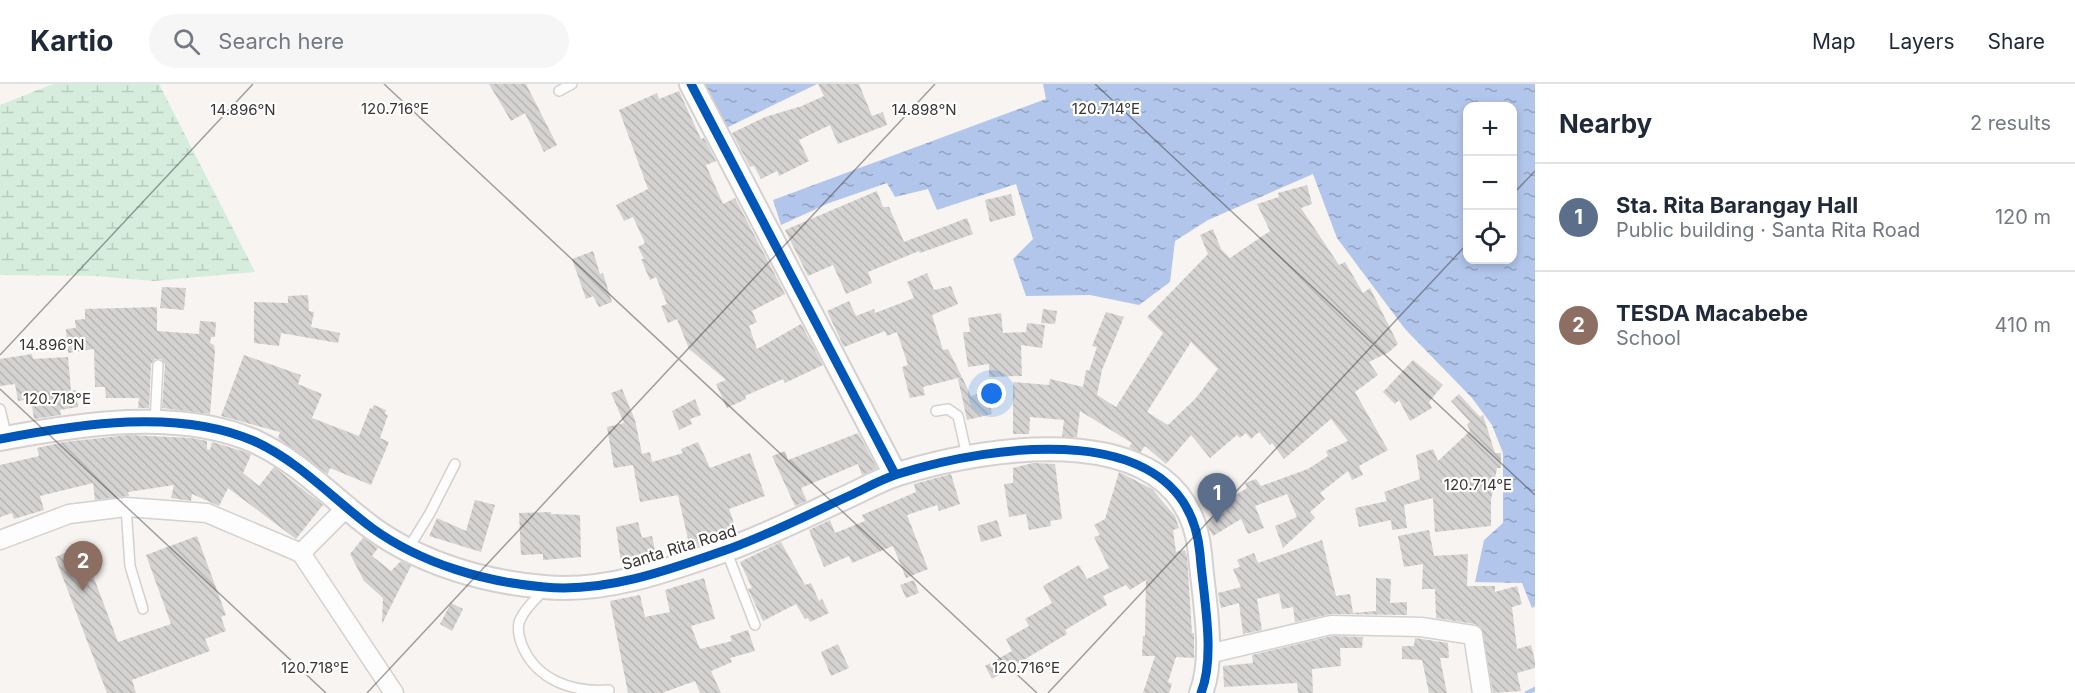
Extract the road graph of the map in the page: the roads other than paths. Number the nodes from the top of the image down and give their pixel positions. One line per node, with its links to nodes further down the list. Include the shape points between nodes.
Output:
1 (572, 84): 3 (lane)
2 (691, 84): 11 (street)
3 (559, 91)
4 (158, 365): 7 (lane)
5 (0, 409): 8 (lane)
6 (936, 411): 9 (lane, via 948,409 958,416)
7 (155, 422): 8 (street, Santa Rita Road, via 99,424); 12 (street, Santa Rita Road, via 194,425 252,440 293,463)
8 (3, 438)
9 (967, 456): 11 (street, Santa Rita Road); 21 (street, Santa Rita Road, via 1043,448 1112,454 1157,474 1181,496 1199,539)
10 (455, 464): 15 (lane)
11 (895, 474): 16 (street, Santa Rita Road)
12 (348, 506): 15 (street, Santa Rita Road, via 373,529); 17 (street)
13 (126, 507): 14 (street, via 69,514); 17 (street, via 207,513); 19 (lane, via 130,566)
14 (0, 540)
15 (408, 549): 18 (street, Santa Rita Road, via 491,582)
16 (726, 550): 18 (street, Santa Rita Road, via 669,569 582,590); 20 (lane)
17 (301, 553): 23 (street)
18 (546, 588): 22 (lane, via 520,619 519,635 526,654 543,676 567,687)
19 (143, 609)
20 (755, 624)
21 (1208, 654): 24 (street, Santa Rita Road); 25 (street, via 1331,625 1421,627 1473,635)
22 (609, 690)
23 (394, 693)
24 (1201, 693)
25 (1482, 693)

